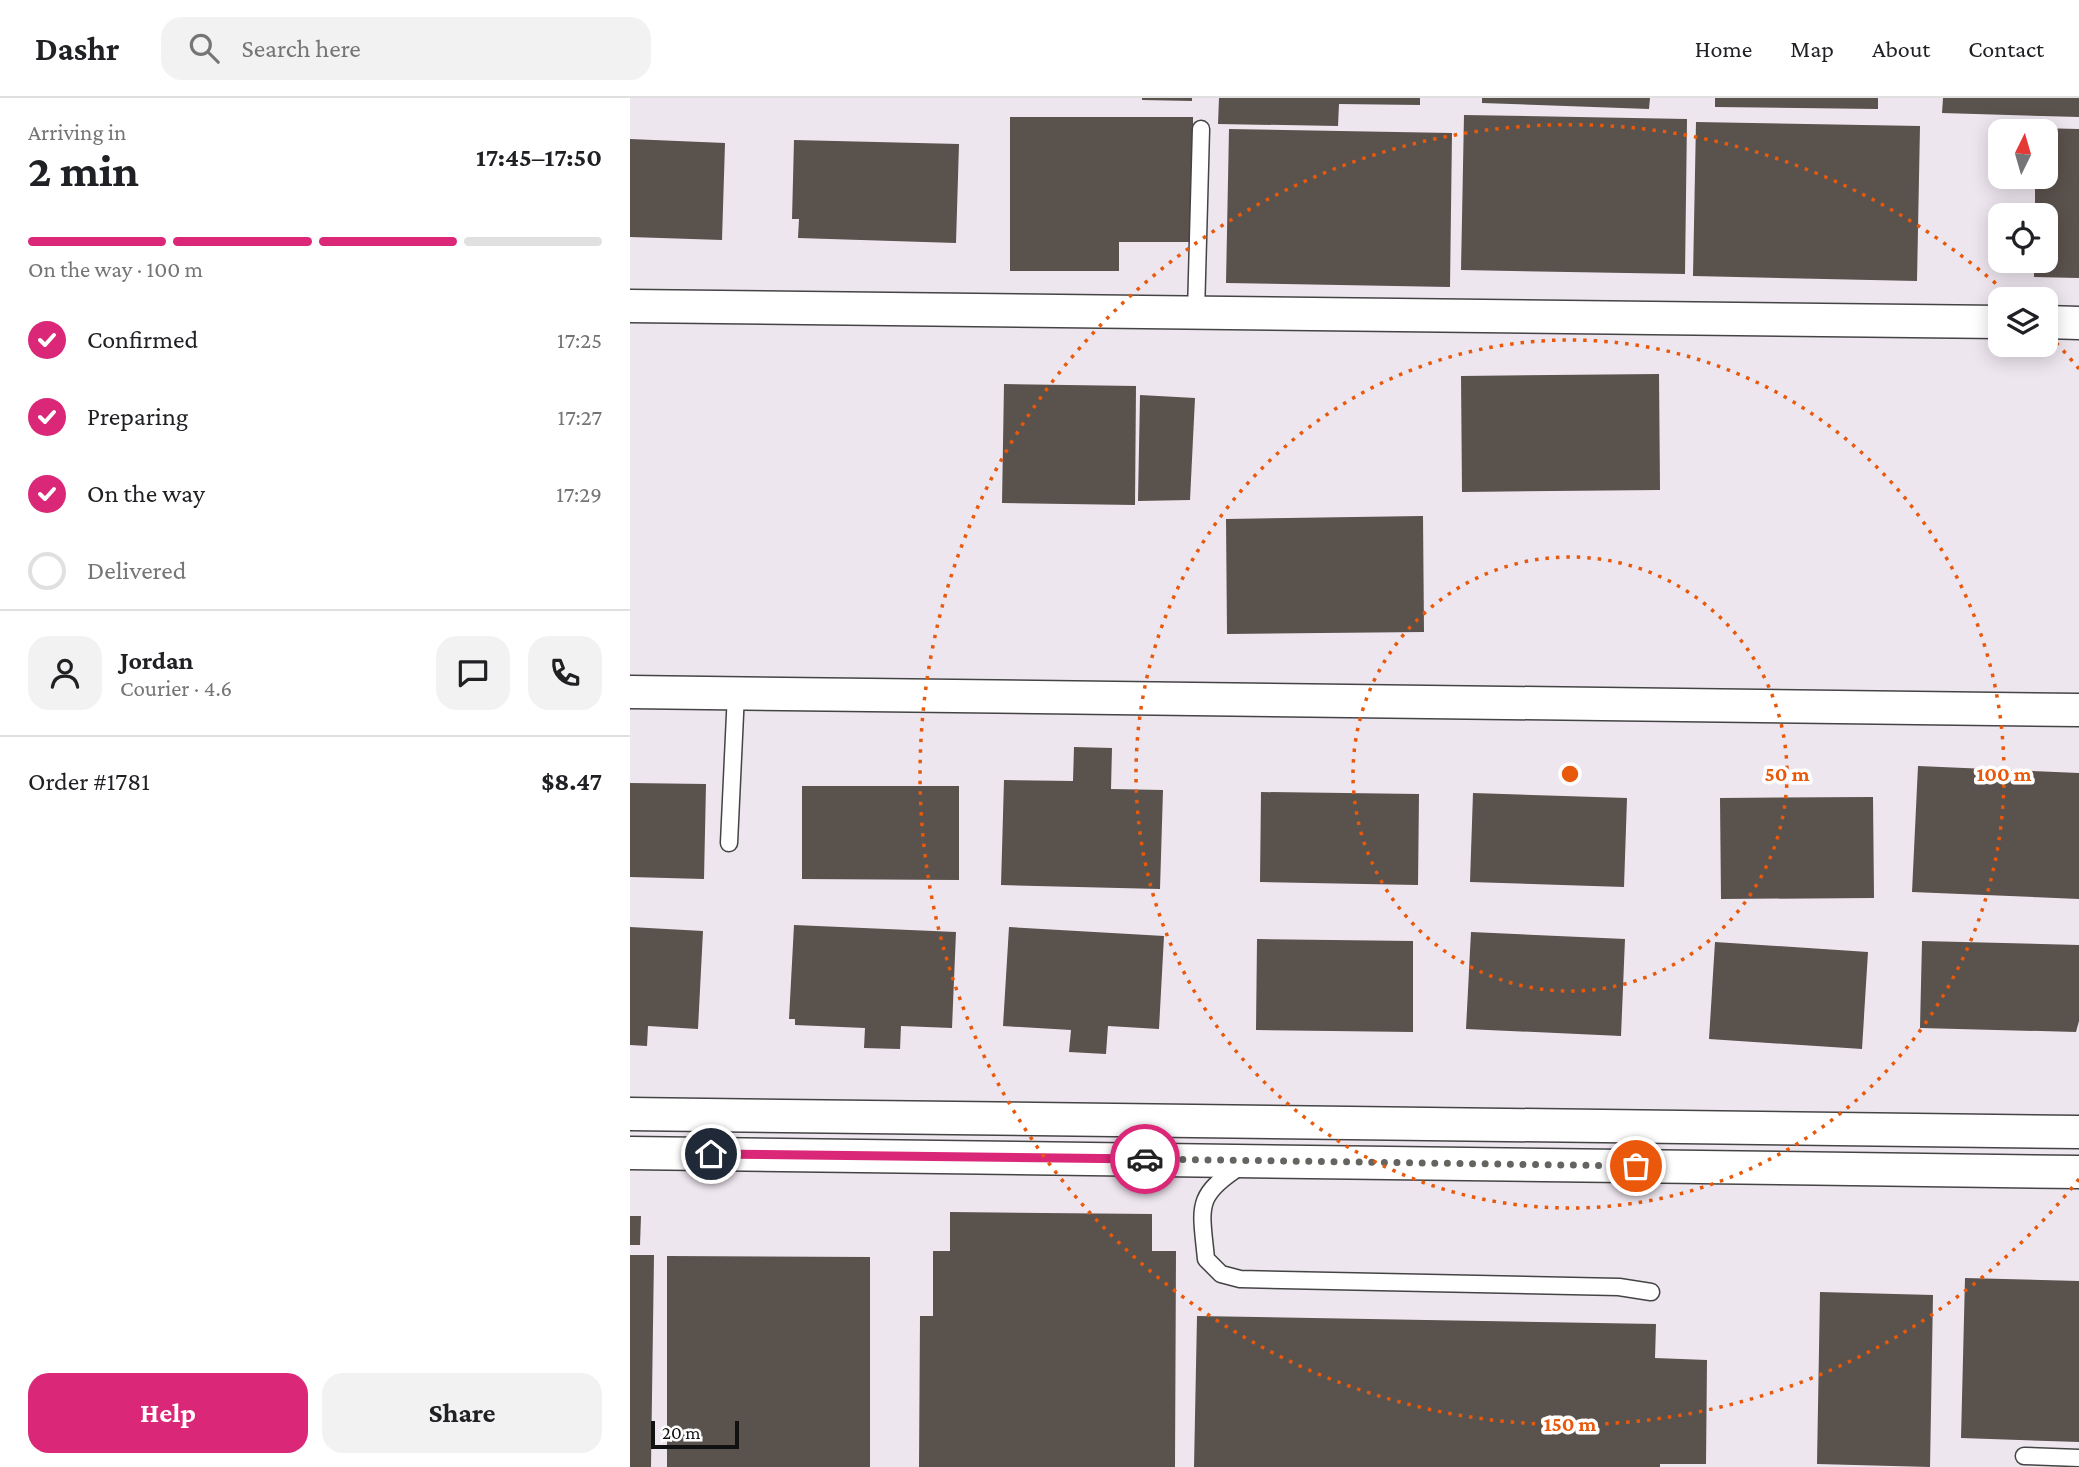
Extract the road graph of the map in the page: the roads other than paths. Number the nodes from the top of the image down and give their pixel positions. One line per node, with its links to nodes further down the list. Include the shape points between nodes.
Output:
1 (1201, 130): 3 (lane)
2 (630, 306): 3 (street)
3 (1196, 313): 4 (street)
4 (1988, 322)
5 (2058, 322): 6 (street)
6 (2079, 323)
7 (630, 692): 8 (street)
8 (736, 693): 9 (street); 10 (lane)
9 (2079, 710)
10 (729, 843)
11 (630, 1114): 12 (street)
12 (2079, 1132)
13 (630, 1153): 14 (street)
14 (1249, 1161): 15 (street); 16 (lane, via 1217,1181 1203,1206 1206,1259 1222,1274 1240,1279 1619,1287)
15 (2079, 1172)
16 (1651, 1292)
17 (2025, 1456): 18 (lane)
18 (2079, 1458)

